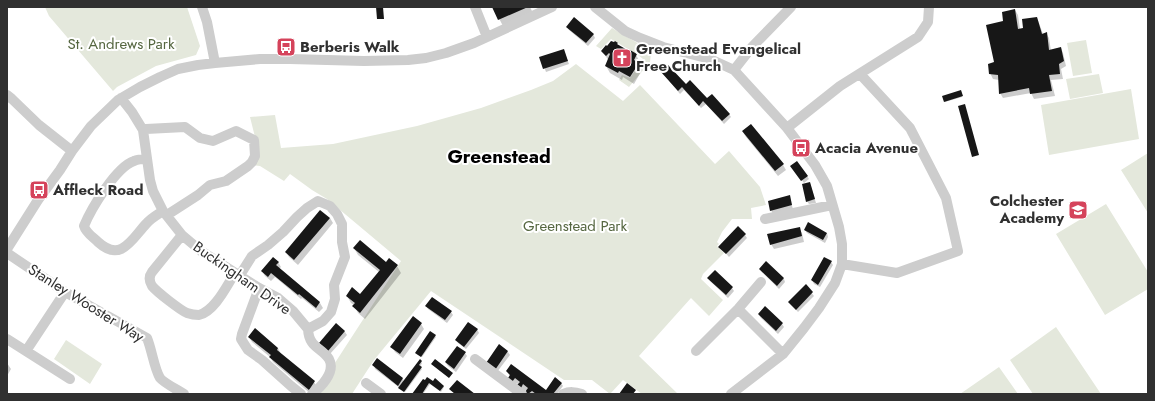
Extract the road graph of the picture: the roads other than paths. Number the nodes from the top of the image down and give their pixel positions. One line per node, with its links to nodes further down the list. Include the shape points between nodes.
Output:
1 (202, 7): 8 (street)
2 (475, 7): 7 (street)
3 (552, 7): 7 (street)
4 (595, 7): 9 (street, via 625,31 640,38 663,48 710,59)
5 (791, 7): 9 (street, via 752,46)
6 (929, 7): 10 (street, via 928,22 918,37)
7 (487, 37): 8 (street, via 446,54 408,60 260,59)
8 (215, 63): 12 (street, via 178,69)
9 (734, 70): 13 (street)
10 (860, 74): 13 (street, via 840,86); 23 (street, via 910,128 946,198 958,251 897,273)
11 (7, 95): 15 (street)
12 (121, 98): 14 (street, Buckingham Drive); 15 (street, via 91,126)
13 (787, 128): 17 (street, via 815,165 827,186)
14 (143, 130): 16 (street, Buckingham Drive); 18 (street, via 185,127 200,138 213,141 236,131 254,140 255,156 248,166 226,181 210,184 198,195)
15 (72, 151): 21 (street)
16 (146, 159): 18 (street, Buckingham Drive, via 153,191); 18 (street, via 133,161 122,170 106,188 84,226 102,246 120,250 126,247 147,223)
17 (832, 205): 19 (street); 23 (street, via 842,244)
18 (165, 213): 20 (street, Buckingham Drive)
19 (765, 219)
20 (182, 235): 24 (street, Buckingham Drive); 24 (street, via 150,275 150,282 160,294 187,312 198,315 214,305)
21 (7, 249)
22 (7, 253): 27 (street, Stanley Wooster Way)
23 (842, 264): 33 (street, via 835,283 819,308)
24 (237, 274): 26 (street, Buckingham Drive); 29 (street, via 252,256 283,232 307,208 318,201 330,206 342,224 345,257 334,285 335,299 331,312 324,321)
25 (761, 282): 28 (street)
26 (258, 288): 29 (street, Buckingham Drive, via 278,298); 38 (street, via 241,339 248,350)
27 (65, 292): 32 (street); 37 (street, Stanley Wooster Way, via 147,338 161,379)
28 (738, 309): 31 (street); 33 (street)
29 (308, 329): 39 (street, Buckingham Drive, via 308,336 314,346 330,364 330,375)
30 (7, 339): 32 (street)
31 (696, 350)
32 (26, 351): 35 (street)
33 (783, 354): 44 (street)
34 (475, 359): 41 (street)
35 (70, 379)
36 (366, 383): 40 (street)
37 (184, 394)
38 (301, 394)
39 (312, 394)
40 (381, 394)
41 (522, 394)
42 (563, 394): 43 (street)
43 (582, 394)
44 (731, 394)

